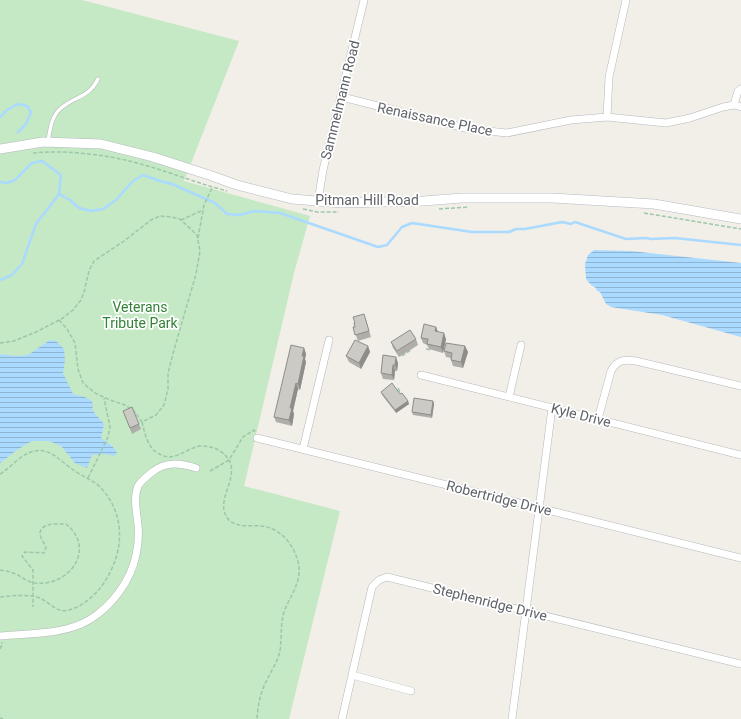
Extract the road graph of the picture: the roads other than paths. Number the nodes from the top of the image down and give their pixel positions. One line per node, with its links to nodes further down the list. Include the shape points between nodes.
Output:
1 (364, 0): 5 (street, Sammelmann Road)
2 (626, 0): 7 (street, via 609,77)
3 (98, 79): 8 (lane, via 90,92 59,110 51,126)
4 (741, 89): 6 (street, via 738,91)
5 (342, 97): 7 (street, Renaissance Place, via 469,129 498,133 516,132 571,120); 10 (street, Sammelmann Road, via 323,170)
6 (737, 106): 7 (street, Renaissance Place, via 723,106 690,118 666,123)
7 (607, 117)
8 (48, 142): 9 (main road, Pitman Hill Road); 10 (main road, Pitman Hill Road, via 101,144 153,157 268,194)
9 (0, 149)
10 (318, 201): 11 (main road, Pitman Hill Road, via 342,203 462,198 552,198 654,204)
11 (741, 220)
12 (329, 340): 20 (street)
13 (521, 345): 16 (street)
14 (421, 375): 16 (street, Kyle Drive)
15 (741, 386): 18 (street, via 628,359 614,365)
16 (509, 397): 17 (street, Kyle Drive)
17 (552, 408): 18 (street, Kyle Drive); 23 (street)
18 (598, 419): 21 (street, Kyle Drive)
19 (257, 438): 20 (street, Robertridge Drive)
20 (303, 449): 23 (street, Robertridge Drive)
21 (741, 455)
22 (196, 468): 26 (street, via 175,464 163,465 139,485 136,494 136,557 122,588 100,612 88,621 62,630)
23 (538, 508): 24 (street, Robertridge Drive); 25 (street)
24 (741, 558)
25 (526, 611): 27 (street, Stephenridge Drive); 28 (street, Stephenridge Drive, via 391,578 382,579 372,587); 30 (street)
26 (0, 636)
27 (741, 664)
28 (352, 675): 29 (street); 31 (street, Stephenridge Drive)
29 (411, 691)
30 (512, 718): 32 (street)
31 (342, 719)
32 (520, 719)

